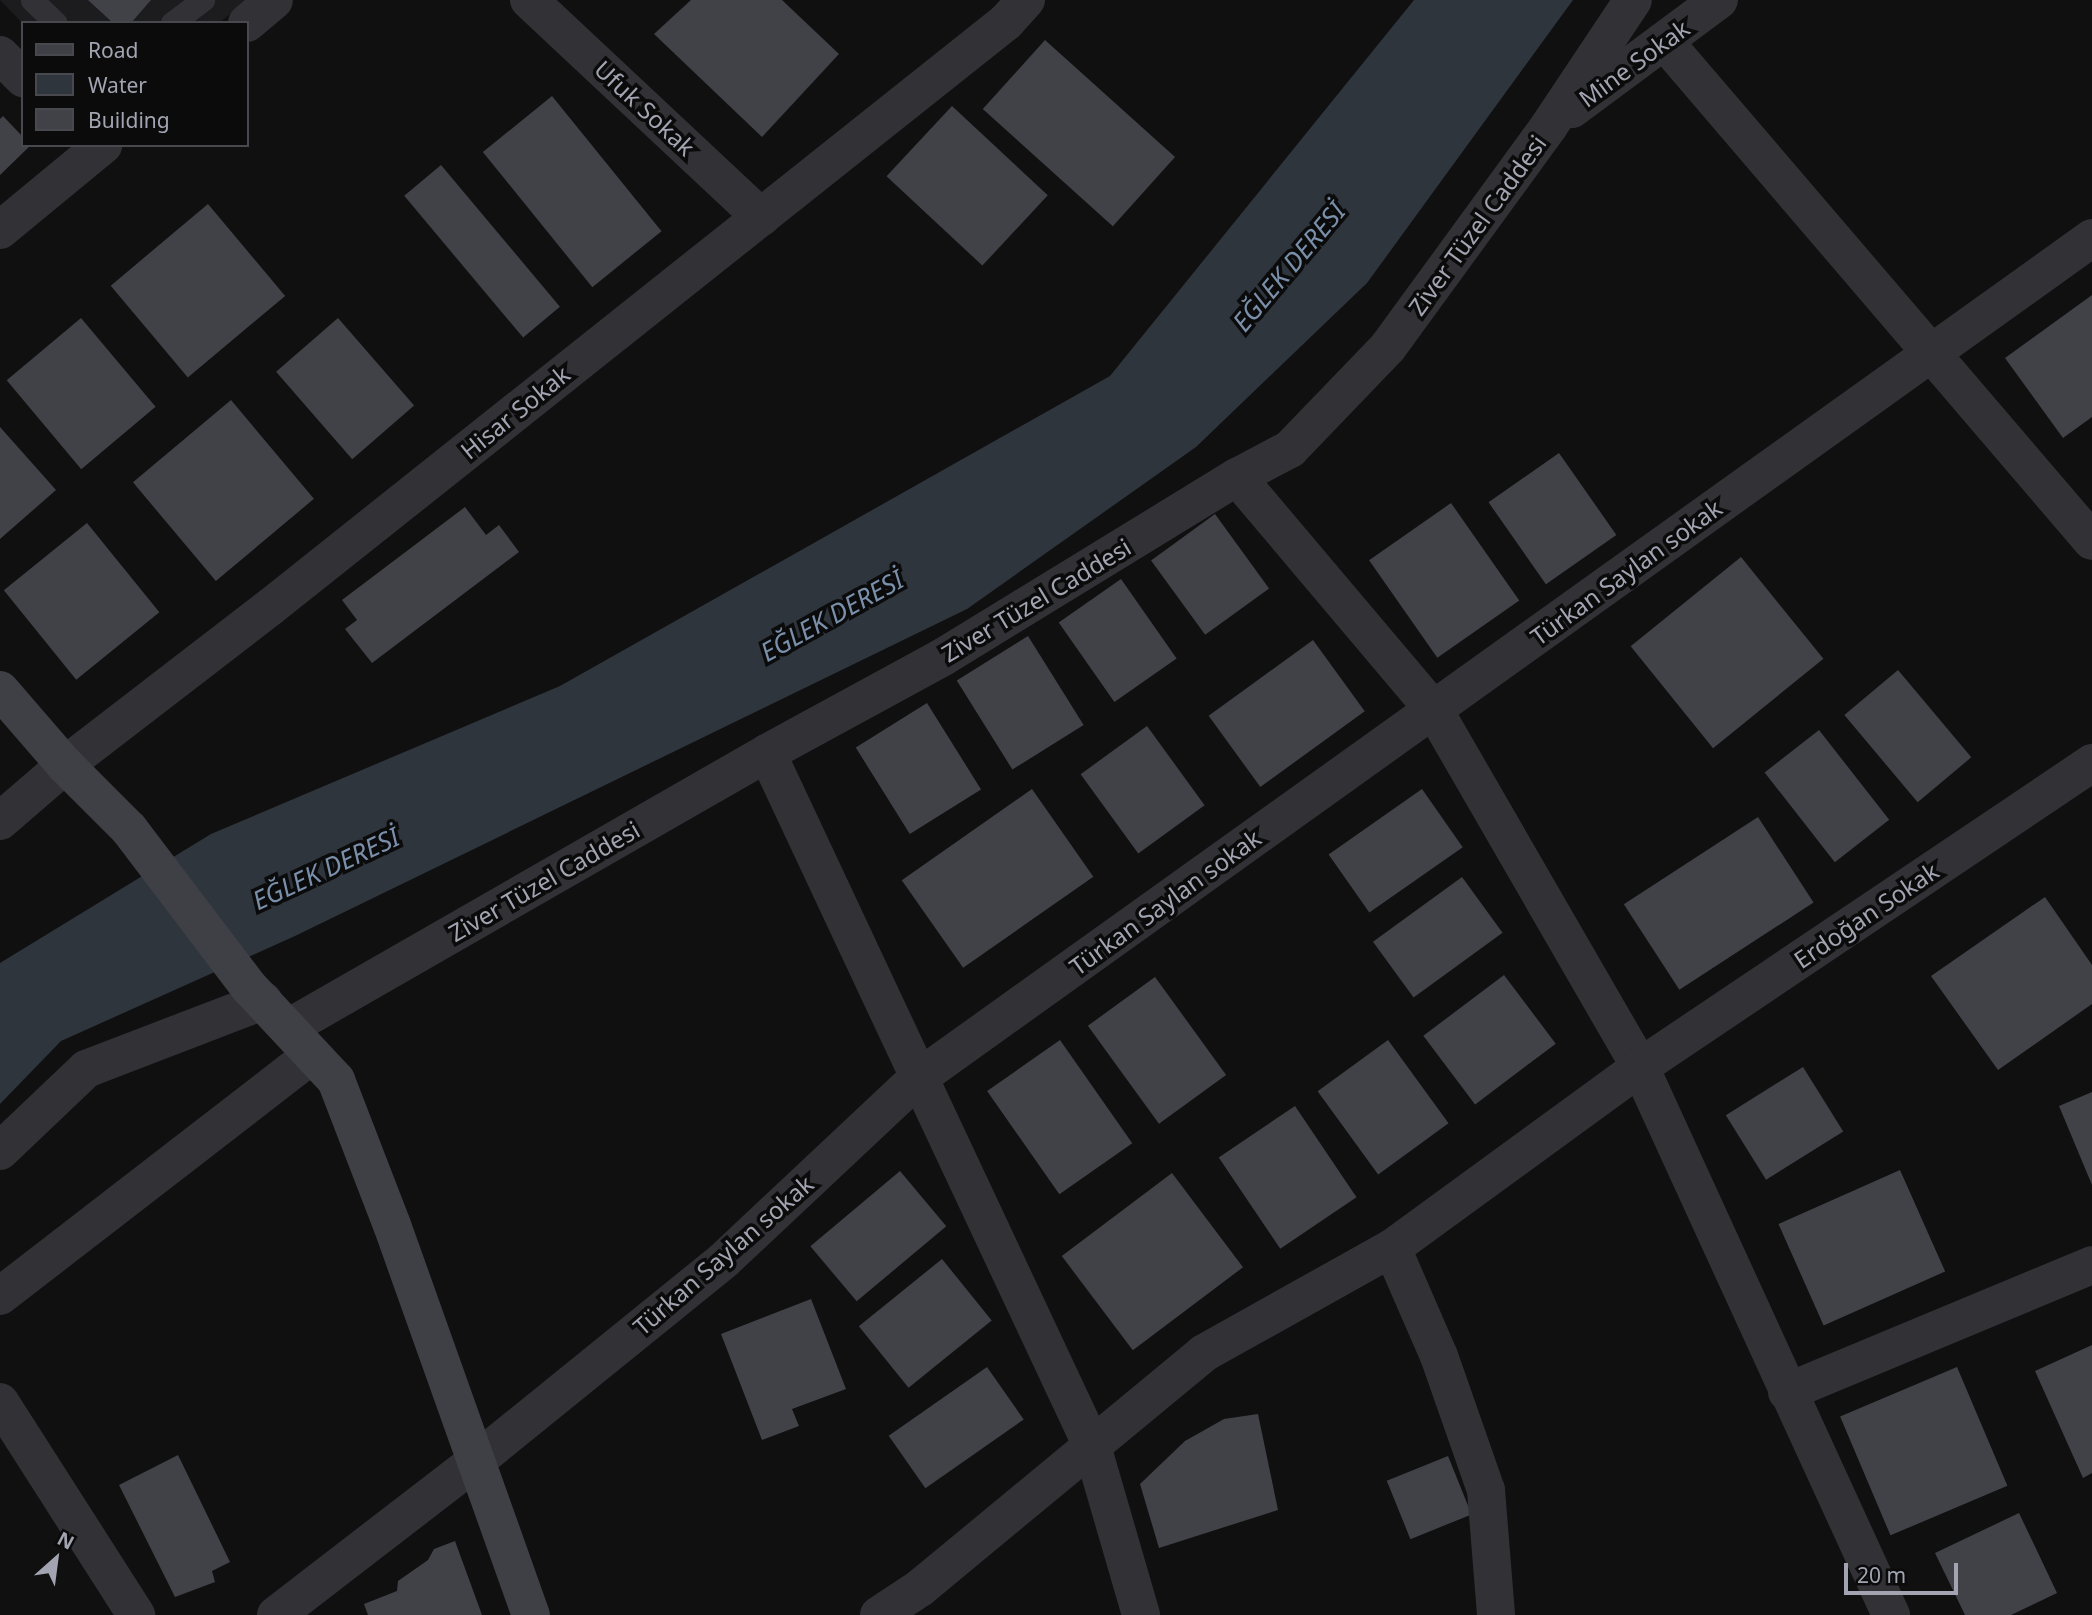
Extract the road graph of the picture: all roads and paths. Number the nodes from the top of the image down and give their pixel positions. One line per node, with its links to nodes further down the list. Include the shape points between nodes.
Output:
1 (32, 0): 8 (lane)
2 (203, 0): 9 (lane)
3 (274, 0): 10 (street)
4 (529, 0): 16 (street, Ufuk Sokak)
5 (1026, 0): 16 (street, Hisar Sokak, via 1006,22)
6 (1633, 0): 14 (street, Ziver Tüzel Caddesi)
7 (1719, 0): 11 (street, Mine Sokak)
8 (54, 21)
9 (175, 21)
10 (248, 22)
11 (1664, 41): 14 (street, Mine Sokak); 19 (street)
12 (0, 55): 13 (street)
13 (21, 76)
14 (1549, 126): 20 (street, Ziver Tüzel Caddesi, via 1388,347 1290,449)
15 (96, 147): 17 (street)
16 (761, 217): 26 (street, Hisar Sokak)
17 (0, 230)
18 (2092, 238): 19 (street, Türkan Saylan sokak)
19 (1931, 353): 21 (street); 23 (street, Türkan Saylan sokak)
20 (1237, 477): 23 (street); 24 (street, Ziver Tüzel Caddesi, via 943,657)
21 (2092, 541)
22 (0, 690): 26 (street)
23 (1434, 710): 29 (street); 30 (street, Türkan Saylan sokak)
24 (767, 753): 28 (street, Ziver Tüzel Caddesi); 30 (street)
25 (2092, 763): 29 (street, Erdoğan Sokak)
26 (65, 765): 27 (street, Hisar Sokak); 28 (street, via 129,829)
27 (0, 821)
28 (278, 1017): 31 (street, via 86,1069); 34 (street); 38 (street, via 336,1080)
29 (1640, 1067): 32 (street, Erdoğan Sokak); 35 (street)
30 (917, 1079): 37 (street); 38 (street, Türkan Saylan sokak, via 724,1259)
31 (0, 1151)
32 (1392, 1248): 37 (street, Erdoğan Sokak, via 1203,1353); 45 (street, via 1439,1356 1486,1490)
33 (2092, 1265): 35 (street)
34 (0, 1296)
35 (1787, 1392): 46 (street)
36 (0, 1402): 40 (street)
37 (1092, 1446): 39 (street, Erdoğan Sokak); 44 (street)
38 (476, 1461): 41 (street, Türkan Saylan sokak); 42 (street)
39 (924, 1601): 43 (street, Erdoğan Sokak)
40 (136, 1615)
41 (276, 1615)
42 (531, 1615)
43 (879, 1615)
44 (1141, 1615)
45 (1496, 1615)
46 (1891, 1615)

